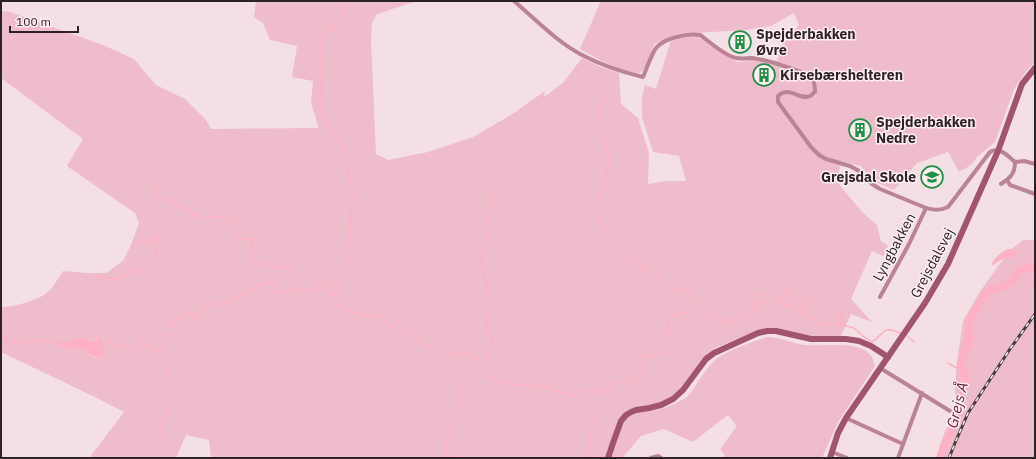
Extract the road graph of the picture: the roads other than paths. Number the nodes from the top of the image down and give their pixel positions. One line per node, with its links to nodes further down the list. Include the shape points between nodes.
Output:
1 (514, 1): 9 (street, via 561,42 582,55 618,70 644,77 660,43 695,34 735,58 751,58 800,71 812,78 815,92 810,97 782,92 778,96 778,102 817,153 859,171 880,189)
2 (1035, 68): 3 (street, Grejsdalsvej, via 1022,84)
3 (998, 151): 4 (street, via 1005,153); 9 (street, via 990,152 948,207 941,210); 11 (street, Grejsdalsvej, via 948,264 925,304)
4 (1015, 162): 5 (street); 6 (street, via 1015,169)
5 (1035, 164)
6 (1007, 180): 7 (street); 8 (street, via 1010,185)
7 (1001, 184)
8 (1035, 194)
9 (926, 208): 10 (street, Lyngbakken)
10 (880, 297)
11 (888, 357): 12 (street, Grejsdalsvej); 18 (street, via 859,341 811,339 772,331 758,333 714,352 673,399 626,415 621,421)
12 (880, 368): 13 (street); 15 (street, Grejsdalsvej)
13 (922, 394): 14 (street); 16 (street)
14 (950, 411)
15 (846, 418): 16 (street); 17 (street, Grejsdalsvej)
16 (903, 444): 22 (street)
17 (831, 455): 21 (street)
18 (608, 458)
19 (651, 458): 20 (street)
20 (661, 458)
21 (847, 458)
22 (898, 458)

